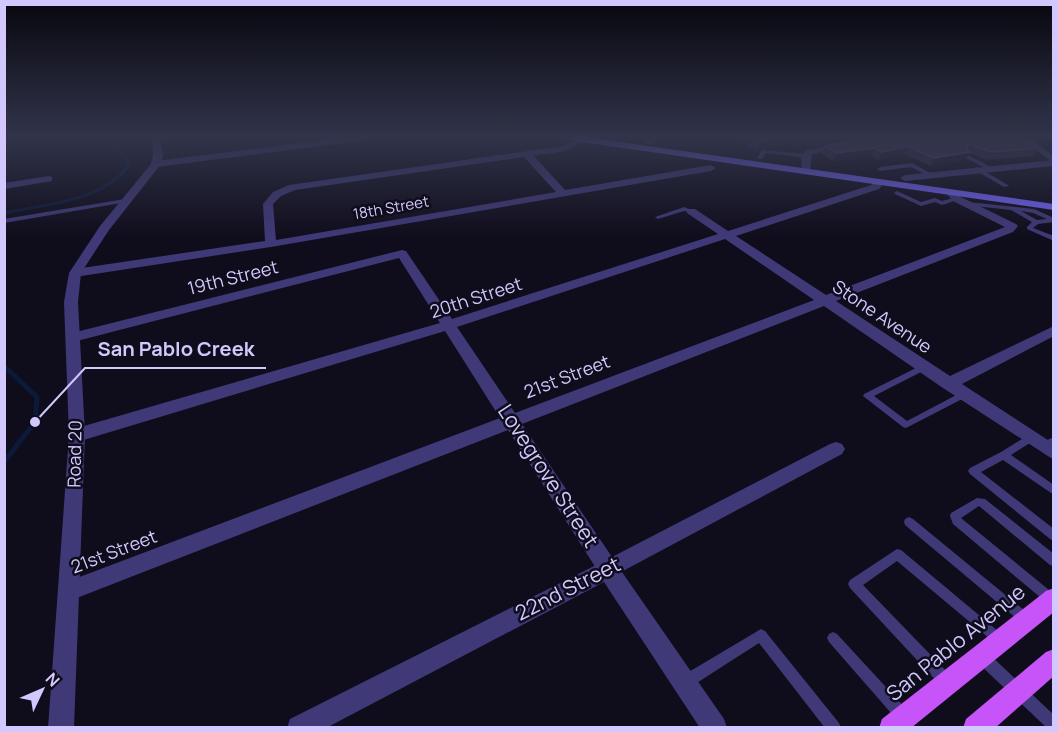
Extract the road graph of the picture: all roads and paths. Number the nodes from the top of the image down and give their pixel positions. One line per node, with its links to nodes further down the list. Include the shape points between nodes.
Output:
1 (150, 171): 21 (street, Road 20)
2 (402, 171): 32 (street, via 293,187 277,194 268,204)
3 (542, 171): 18 (street)
4 (694, 171): 18 (street, 18th Street)
5 (850, 171): 11 (main road)
6 (857, 171): 13 (main road)
7 (894, 171): 11 (lane)
8 (920, 171): 12 (lane)
9 (964, 171): 12 (street)
10 (981, 171): 16 (lane)
11 (880, 176): 12 (main road, via 916,183); 19 (main road); 30 (street, 20th Street, via 876,187)
12 (927, 177): 13 (street); 20 (main road)
13 (905, 178)
14 (49, 179): 15 (street)
15 (4, 186)
16 (1006, 186)
17 (897, 193): 19 (lane, via 921,204 935,200 942,203)
18 (563, 195): 32 (street, 18th Street)
19 (953, 196): 22 (street); 23 (main road)
20 (1053, 199)
21 (125, 201): 28 (lane); 34 (street, Road 20)
22 (968, 204): 24 (lane); 35 (street, 21st Street, via 1012,226)
23 (1053, 207)
24 (1011, 208): 27 (lane, via 1041,213); 29 (lane)
25 (691, 211): 26 (lane, via 684,209); 30 (street, Stone Avenue)
26 (658, 217)
27 (1053, 220): 29 (lane)
28 (4, 221)
29 (1036, 222): 31 (lane, via 1029,228)
30 (727, 236): 35 (street, Stone Avenue); 36 (street, 20th Street)
31 (1053, 239)
32 (270, 244): 34 (street, 18th Street)
33 (402, 254): 36 (street, Lovegrove Street); 38 (street, 19th Street)
34 (75, 273): 38 (street, Road 20, via 71,302)
35 (827, 301): 39 (street, Stone Avenue); 42 (street, 21st Street)
36 (449, 326): 42 (street, Lovegrove Street); 43 (street, 20th Street)
37 (1053, 330): 40 (street)
38 (73, 338): 43 (street, Road 20)
39 (924, 367): 40 (street, Stone Avenue); 41 (lane, via 867,396 906,425)
40 (948, 384): 41 (street, Stone Avenue)
41 (964, 394): 44 (street, Stone Avenue)
42 (511, 419): 52 (street, Lovegrove Street); 53 (street, 21st Street)
43 (77, 435): 53 (street, Road 20)
44 (1030, 438): 45 (street, Stone Avenue); 47 (lane)
45 (1050, 446)
46 (837, 448): 52 (street, 22nd Street)
47 (1004, 455): 48 (lane); 50 (lane, via 973,471)
48 (1053, 491)
49 (909, 522): 55 (lane)
50 (1053, 536)
51 (1053, 561): 54 (lane, via 981,502 955,516)
52 (608, 569): 61 (street, Lovegrove Street); 66 (street, 22nd Street)
53 (69, 591): 65 (street, Road 20)
54 (1052, 599): 55 (main road, San Pablo Avenue)
55 (1026, 619): 57 (main road, San Pablo Avenue)
56 (833, 638): 63 (lane)
57 (1000, 640): 58 (main road, San Pablo Avenue); 60 (lane, via 897,554 854,584)
58 (981, 655): 60 (main road, San Pablo Avenue); 62 (lane)
59 (1053, 660): 62 (main road)
60 (948, 682): 63 (main road, San Pablo Avenue)
61 (684, 683): 67 (street, Lovegrove Street); 68 (lane, via 761,634)
62 (1018, 691): 64 (lane); 69 (main road)
63 (898, 722)
64 (1053, 725)
65 (61, 728)
66 (299, 728)
67 (715, 728)
68 (834, 728)
69 (975, 728)

